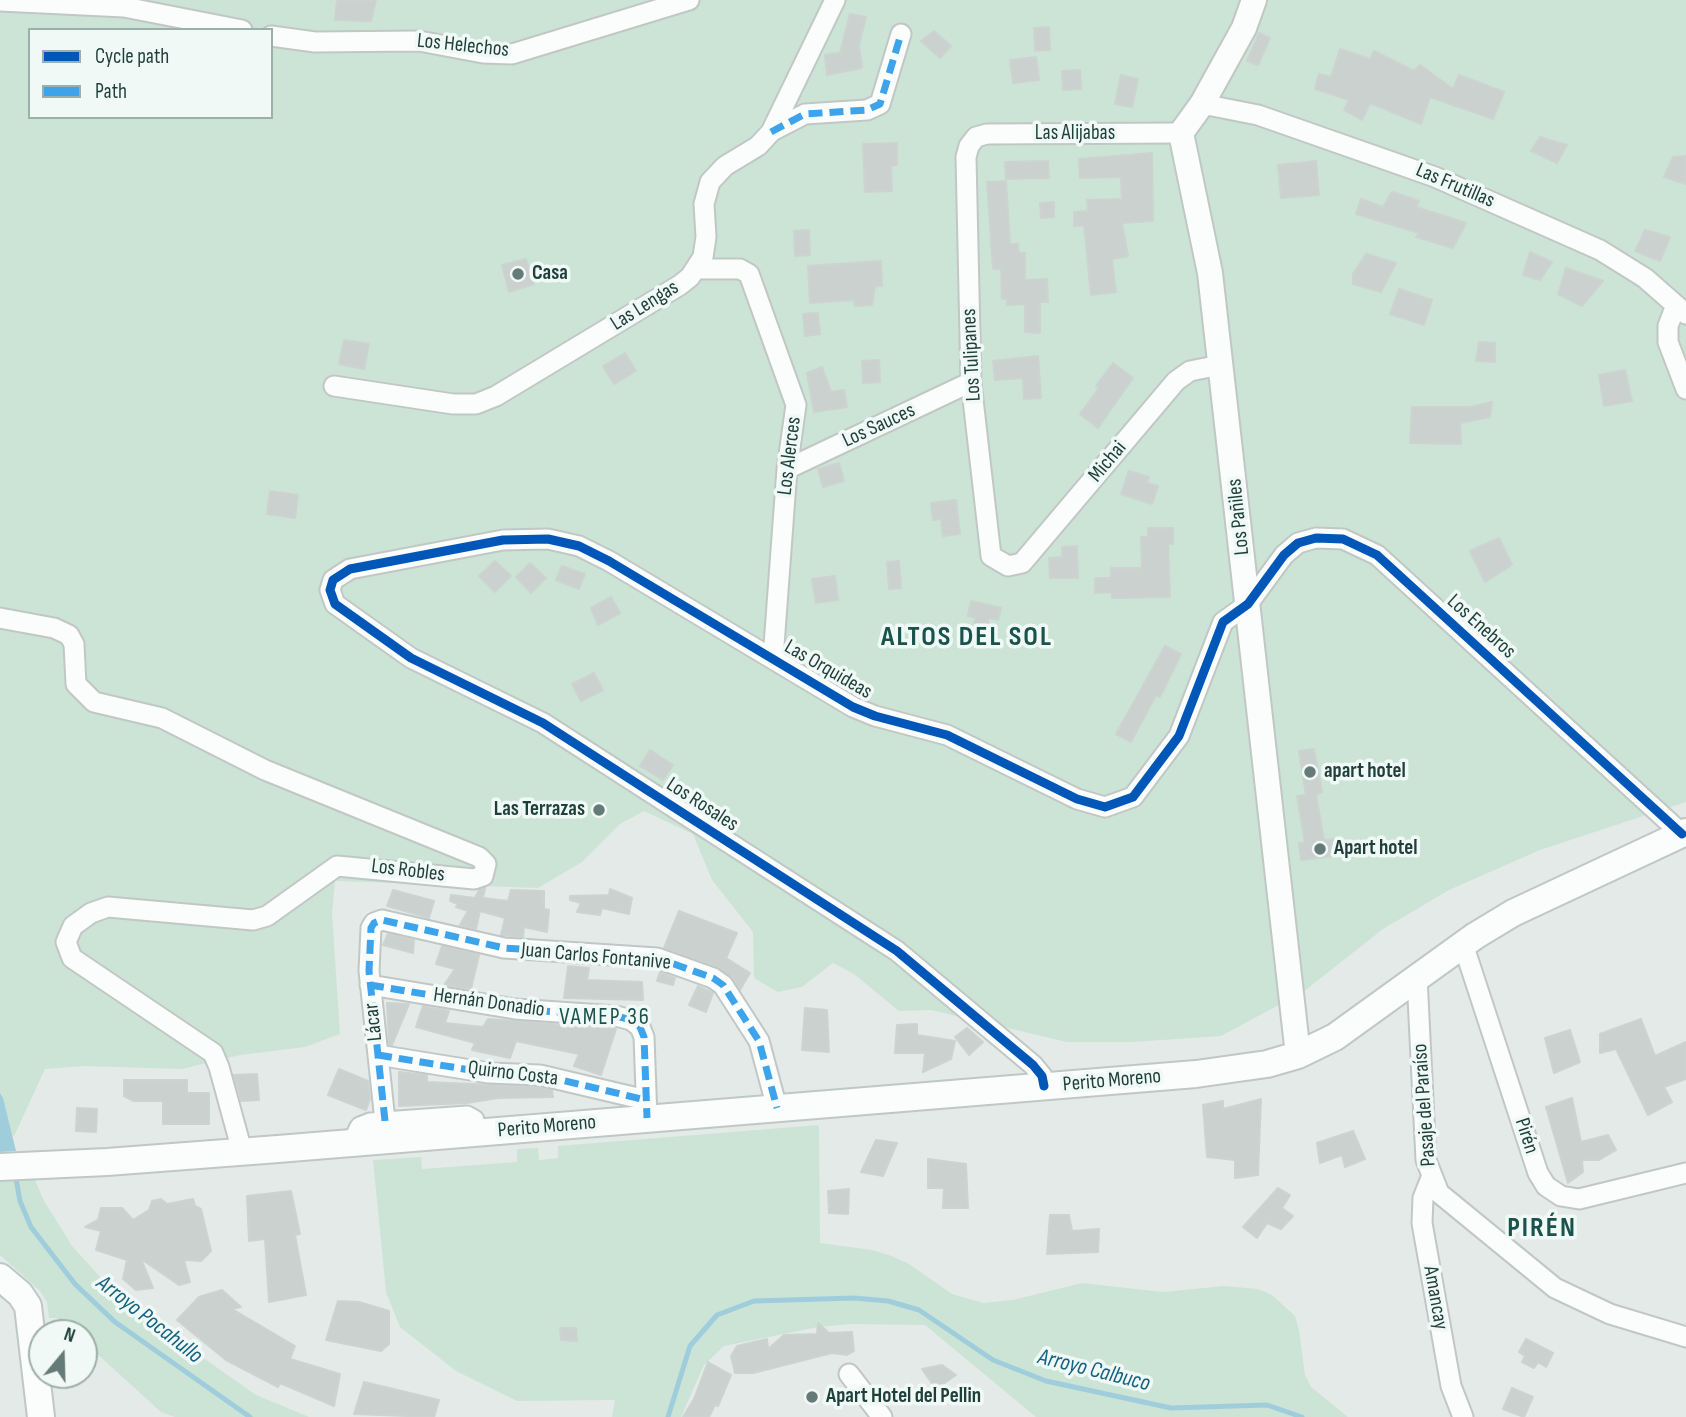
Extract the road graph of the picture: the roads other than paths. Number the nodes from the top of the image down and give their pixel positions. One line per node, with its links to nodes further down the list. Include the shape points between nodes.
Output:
1 (689, 0): 7 (street, Los Helechos, via 512,54 403,39 315,42)
2 (835, 0): 9 (street, Las Lengas)
3 (1254, 0): 8 (street, via 1244,28)
4 (0, 1): 5 (street, via 124,7)
5 (232, 28)
6 (901, 34): 9 (street, via 880,104 867,110 805,114)
7 (273, 36)
8 (1202, 104): 10 (street); 13 (street, Las Frutillas, via 1258,115 1435,177 1600,250)
9 (771, 132): 12 (street, Las Lengas, via 710,182 704,204 706,247)
10 (1181, 133): 11 (street, Las Alijabas, via 987,134); 14 (street, Los Pañiles, via 1210,273)
11 (972, 141): 15 (street, Los Tulipanes, via 966,157)
12 (696, 269): 16 (street, Las Lengas, via 680,285 486,400 453,404); 18 (street, Los Alerces, via 740,269 753,280 796,405)
13 (1681, 309): 17 (street, via 1668,326 1668,342)
14 (1220, 365): 19 (street, Michai, via 1190,371 1176,381 1027,558 1016,566); 21 (street, Los Pañiles)
15 (971, 382): 18 (street, Los Sauces); 19 (street, Los Tulipanes, via 988,550)
16 (334, 386)
17 (1686, 389)
18 (787, 469): 23 (street, Los Alerces)
19 (1001, 564)
20 (333, 580): 23 (street, Las Orquideas, via 349,569 503,540 555,541 579,546 609,561); 31 (street, Los Rosales, via 330,590 335,604 411,658 552,729 897,951 1033,1065)
21 (1248, 604): 23 (street, Las Orquideas, via 1220,627 1189,714 1166,755 1133,797 1105,807 1077,799 947,735 863,712); 24 (street, Los Enebros, via 1298,543 1325,537 1360,545 1377,555); 30 (street, Los Pañiles)
22 (0, 618): 37 (street, Los Robles, via 60,629 69,635 74,644 76,684 94,702 163,719 265,770 479,857 486,864 483,876 474,879 337,866 267,916 253,920 108,907 73,926 66,942 72,958 212,1053)
23 (773, 659)
24 (1684, 833): 26 (main road, Perito Moreno, via 1527,906)
25 (373, 923): 28 (street, Lácar); 32 (street, Juan Carlos Fontanive, via 385,920 504,948 657,958 713,978 723,985 759,1041)
26 (1463, 944): 27 (main road, Perito Moreno); 39 (street, Pirén, via 1546,1186 1561,1196 1579,1199)
27 (1417, 977): 30 (main road, Perito Moreno, via 1335,1037); 40 (street, Pasaje del Paraíso, via 1426,1160)
28 (370, 985): 29 (street, Lácar); 33 (street, Hernán Donadio, via 524,1010 626,1018 640,1027 644,1037)
29 (378, 1055): 33 (street, Quirno Costa, via 489,1073 540,1075); 34 (street, Lácar)
30 (1298, 1055): 31 (main road, Perito Moreno, via 1219,1071)
31 (1044, 1086): 32 (main road, Perito Moreno)
32 (777, 1108): 33 (main road, Perito Moreno)
33 (647, 1109): 35 (main road, Perito Moreno)
34 (385, 1121): 35 (street, Perito Moreno, via 467,1116 475,1122); 36 (street, Perito Moreno, via 363,1125)
35 (476, 1132): 36 (main road, Perito Moreno)
36 (352, 1143): 37 (main road, Perito Moreno)
37 (242, 1151): 38 (main road, Perito Moreno)
38 (0, 1167)
39 (1686, 1172)
40 (1431, 1178): 42 (street, Pasaje del Paraíso, via 1451,1205 1555,1288 1611,1314); 46 (street, Amancay, via 1423,1198 1422,1223 1451,1386)
41 (0, 1277): 44 (main road, via 28,1306)
42 (1686, 1337)
43 (849, 1374): 45 (street)
44 (40, 1412)
45 (882, 1417)
46 (1463, 1417)

